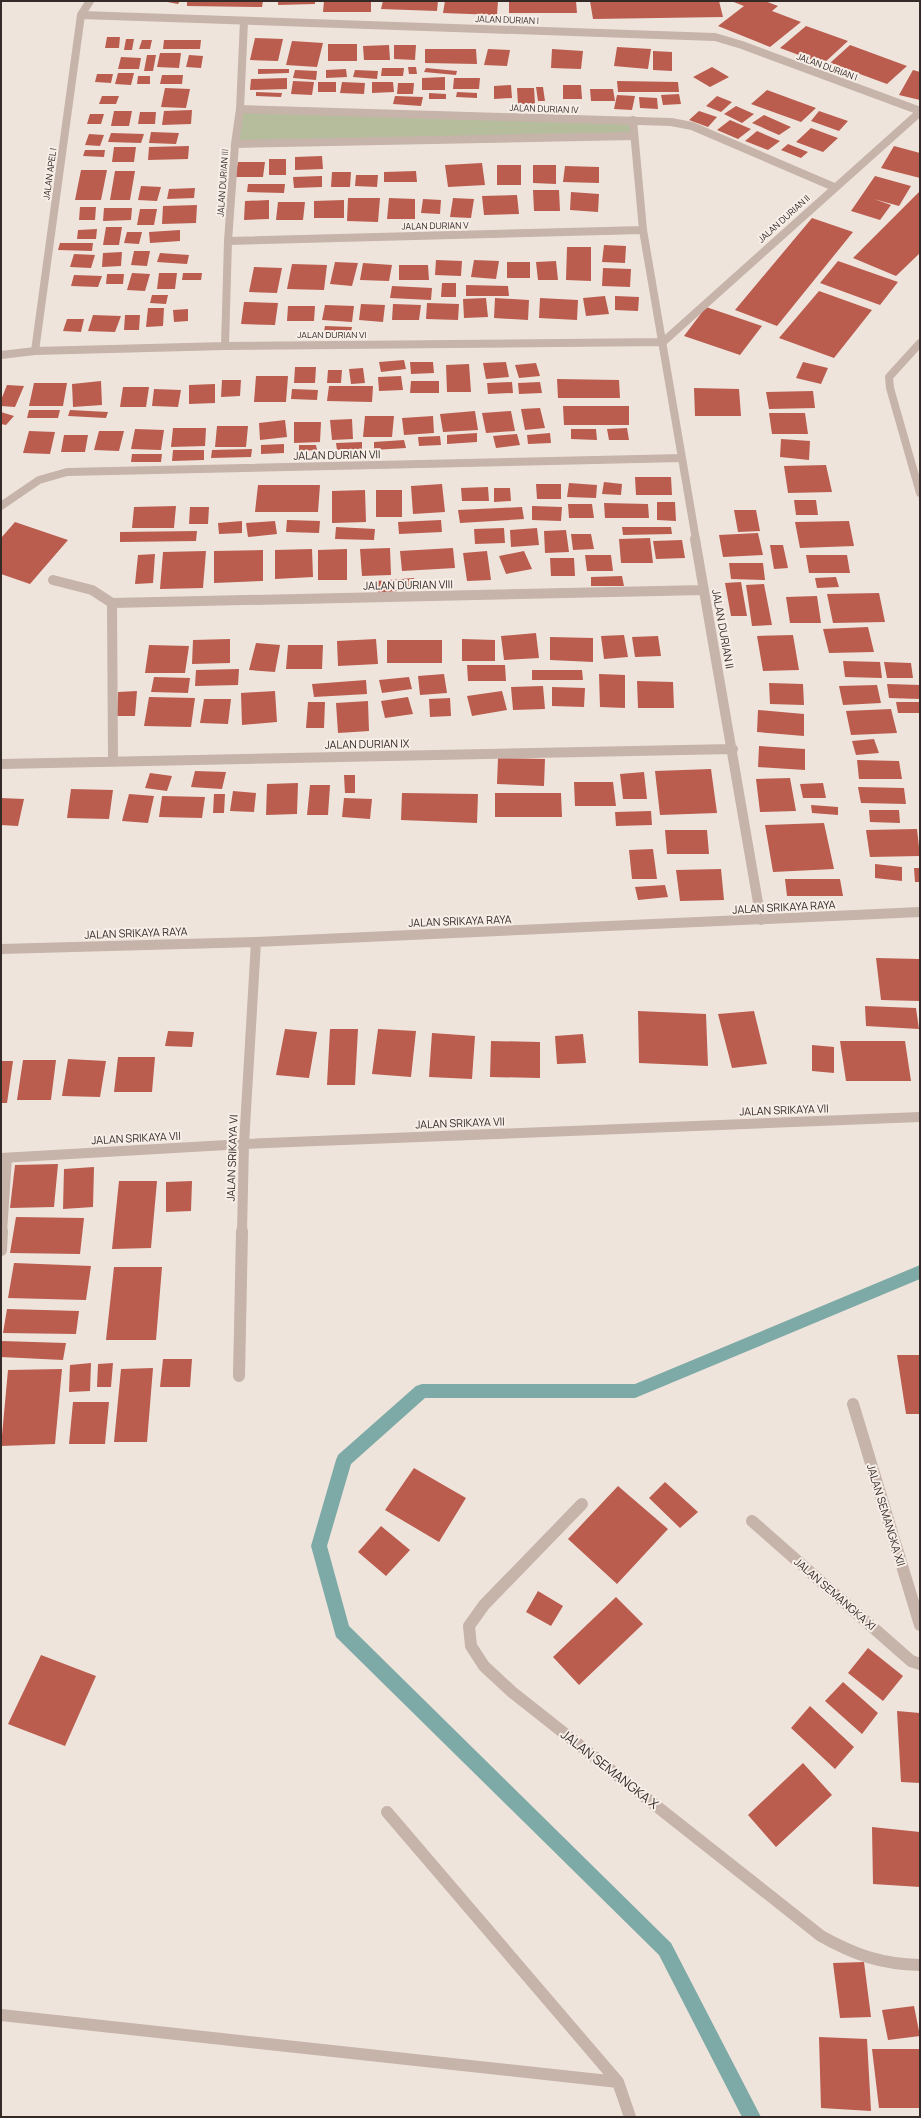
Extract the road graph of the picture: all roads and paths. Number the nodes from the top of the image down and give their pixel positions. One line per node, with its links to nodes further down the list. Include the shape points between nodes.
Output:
1 (90, 1): 2 (street, JALAN APEL I)
2 (81, 15): 3 (street, JALAN DURIAN I); 15 (street, JALAN APEL I)
3 (244, 20): 4 (street, JALAN DURIAN III); 5 (street, JALAN DURIAN I, via 715,37)
4 (240, 109): 6 (street, JALAN DURIAN IV); 8 (street, JALAN DURIAN III)
5 (920, 112): 9 (street, JALAN DURIAN II)
6 (634, 120): 7 (street, JALAN DURIAN II); 9 (street, JALAN DURIAN IV, via 692,126)
7 (633, 136): 8 (street); 10 (street, JALAN DURIAN II)
8 (235, 144): 11 (street, JALAN DURIAN III)
9 (834, 187): 12 (street, JALAN DURIAN II)
10 (643, 230): 11 (street, JALAN DURIAN V); 12 (street, JALAN DURIAN II)
11 (228, 241): 14 (street, JALAN DURIAN III)
12 (663, 342): 14 (street, JALAN DURIAN VI); 17 (street, JALAN DURIAN II)
13 (920, 343): 18 (street, via 889,377)
14 (225, 346): 15 (street, JALAN DURIAN VI)
15 (35, 351): 16 (street, JALAN DURIAN VI)
16 (1, 355)
17 (682, 458): 19 (street, JALAN DURIAN VII, via 67,472 51,474 37,480); 21 (street, JALAN DURIAN II)
18 (920, 493)
19 (1, 506)
20 (53, 580): 22 (street, via 85,586 102,594)
21 (704, 590): 22 (street, JALAN DURIAN VIII); 23 (street, JALAN DURIAN II)
22 (112, 603): 24 (street)
23 (733, 749): 24 (street, JALAN DURIAN IX); 27 (street, JALAN DURIAN II)
24 (113, 762): 25 (street, JALAN DURIAN IX)
25 (1, 764)
26 (920, 912): 27 (street, JALAN SRIKAYA RAYA)
27 (761, 920): 28 (street, JALAN SRIKAYA RAYA)
28 (256, 942): 29 (street, JALAN SRIKAYA RAYA); 31 (street, JALAN SRIKAYA VI)
29 (1, 949)
30 (920, 1117): 31 (street, JALAN SRIKAYA VII)
31 (244, 1144): 32 (street, JALAN SRIKAYA VII); 34 (street, JALAN SRIKAYA VI)
32 (4, 1158): 33 (street)
33 (1, 1250)
34 (239, 1376)
35 (853, 1404): 38 (street, JALAN SEMANGKA XII)
36 (582, 1504): 41 (street, JALAN SEMANGKA X, via 484,1605 469,1626 471,1646 484,1666 512,1692 821,1936 852,1954 892,1965)
37 (752, 1521): 39 (street, JALAN SEMANGKA XI, via 912,1661)
38 (920, 1625)
39 (920, 1664)
40 (387, 1812): 43 (street)
41 (920, 1965)
42 (1, 2015): 43 (street)
43 (618, 2082): 44 (street)
44 (630, 2117)

